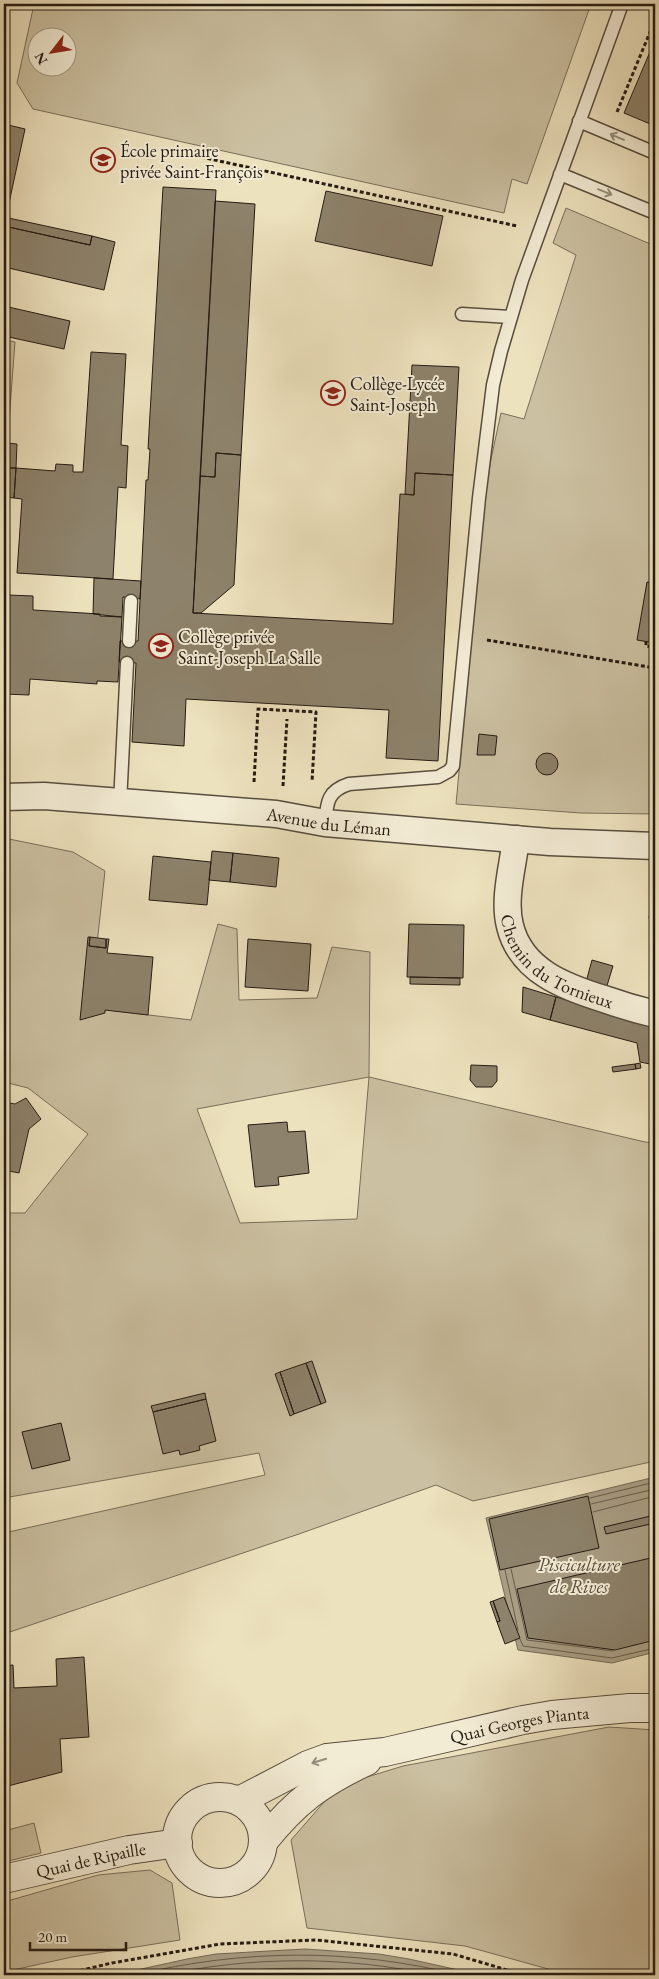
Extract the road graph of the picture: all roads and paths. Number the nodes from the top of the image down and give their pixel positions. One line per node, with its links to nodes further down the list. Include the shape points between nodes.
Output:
1 (622, 4): 3 (lane)
2 (655, 20): 4 (path)
3 (579, 121): 4 (lane); 7 (lane)
4 (608, 133): 5 (lane, one-way to 4)
5 (655, 153)
6 (201, 157): 9 (path)
7 (560, 174): 8 (lane, one-way to 8); 11 (lane)
8 (655, 213)
9 (519, 227)
10 (462, 314): 11 (lane)
11 (511, 317): 13 (lane, via 493,385)
12 (131, 600): 14 (lane)
13 (465, 637): 18 (path); 27 (lane, via 454,760 449,771 438,777 340,787 329,798)
14 (129, 641)
15 (646, 641): 16 (path, via 646,646)
16 (655, 648)
17 (127, 663): 25 (lane)
18 (655, 668)
19 (287, 705): 20 (path)
20 (287, 710): 22 (path, via 258,709); 23 (path, via 316,712)
21 (287, 719): 26 (path)
22 (255, 767)
23 (312, 771)
24 (4, 797): 25 (street, Avenue du Léman, via 44,796)
25 (120, 802): 26 (street, Avenue du Léman)
26 (281, 815): 27 (street, Avenue du Léman)
27 (325, 823): 28 (street, Avenue du Léman)
28 (516, 839): 29 (street, Avenue du Léman); 30 (street, Chemin du Tornieux, via 508,904 510,925 526,958 557,982)
29 (655, 846)
30 (655, 1014)
31 (655, 1708): 32 (street, Quai Georges Pianta, via 544,1716)
32 (385, 1752): 33 (street, Quai Georges Pianta, one-way to 33, via 318,1761); 34 (street, Quai Georges Pianta, via 312,1791)
33 (239, 1801): 34 (street, via 259,1821); 35 (street, via 219,1797 198,1803 181,1823)
34 (263, 1842): 35 (street, via 253,1868 242,1877 222,1883 201,1878 189,1869 181,1857)
35 (178, 1843): 36 (street, Quai de Ripaille, via 129,1850)
36 (4, 1879)
37 (61, 1975): 38 (path, via 220,1944 316,1940 453,1954)
38 (524, 1975)

